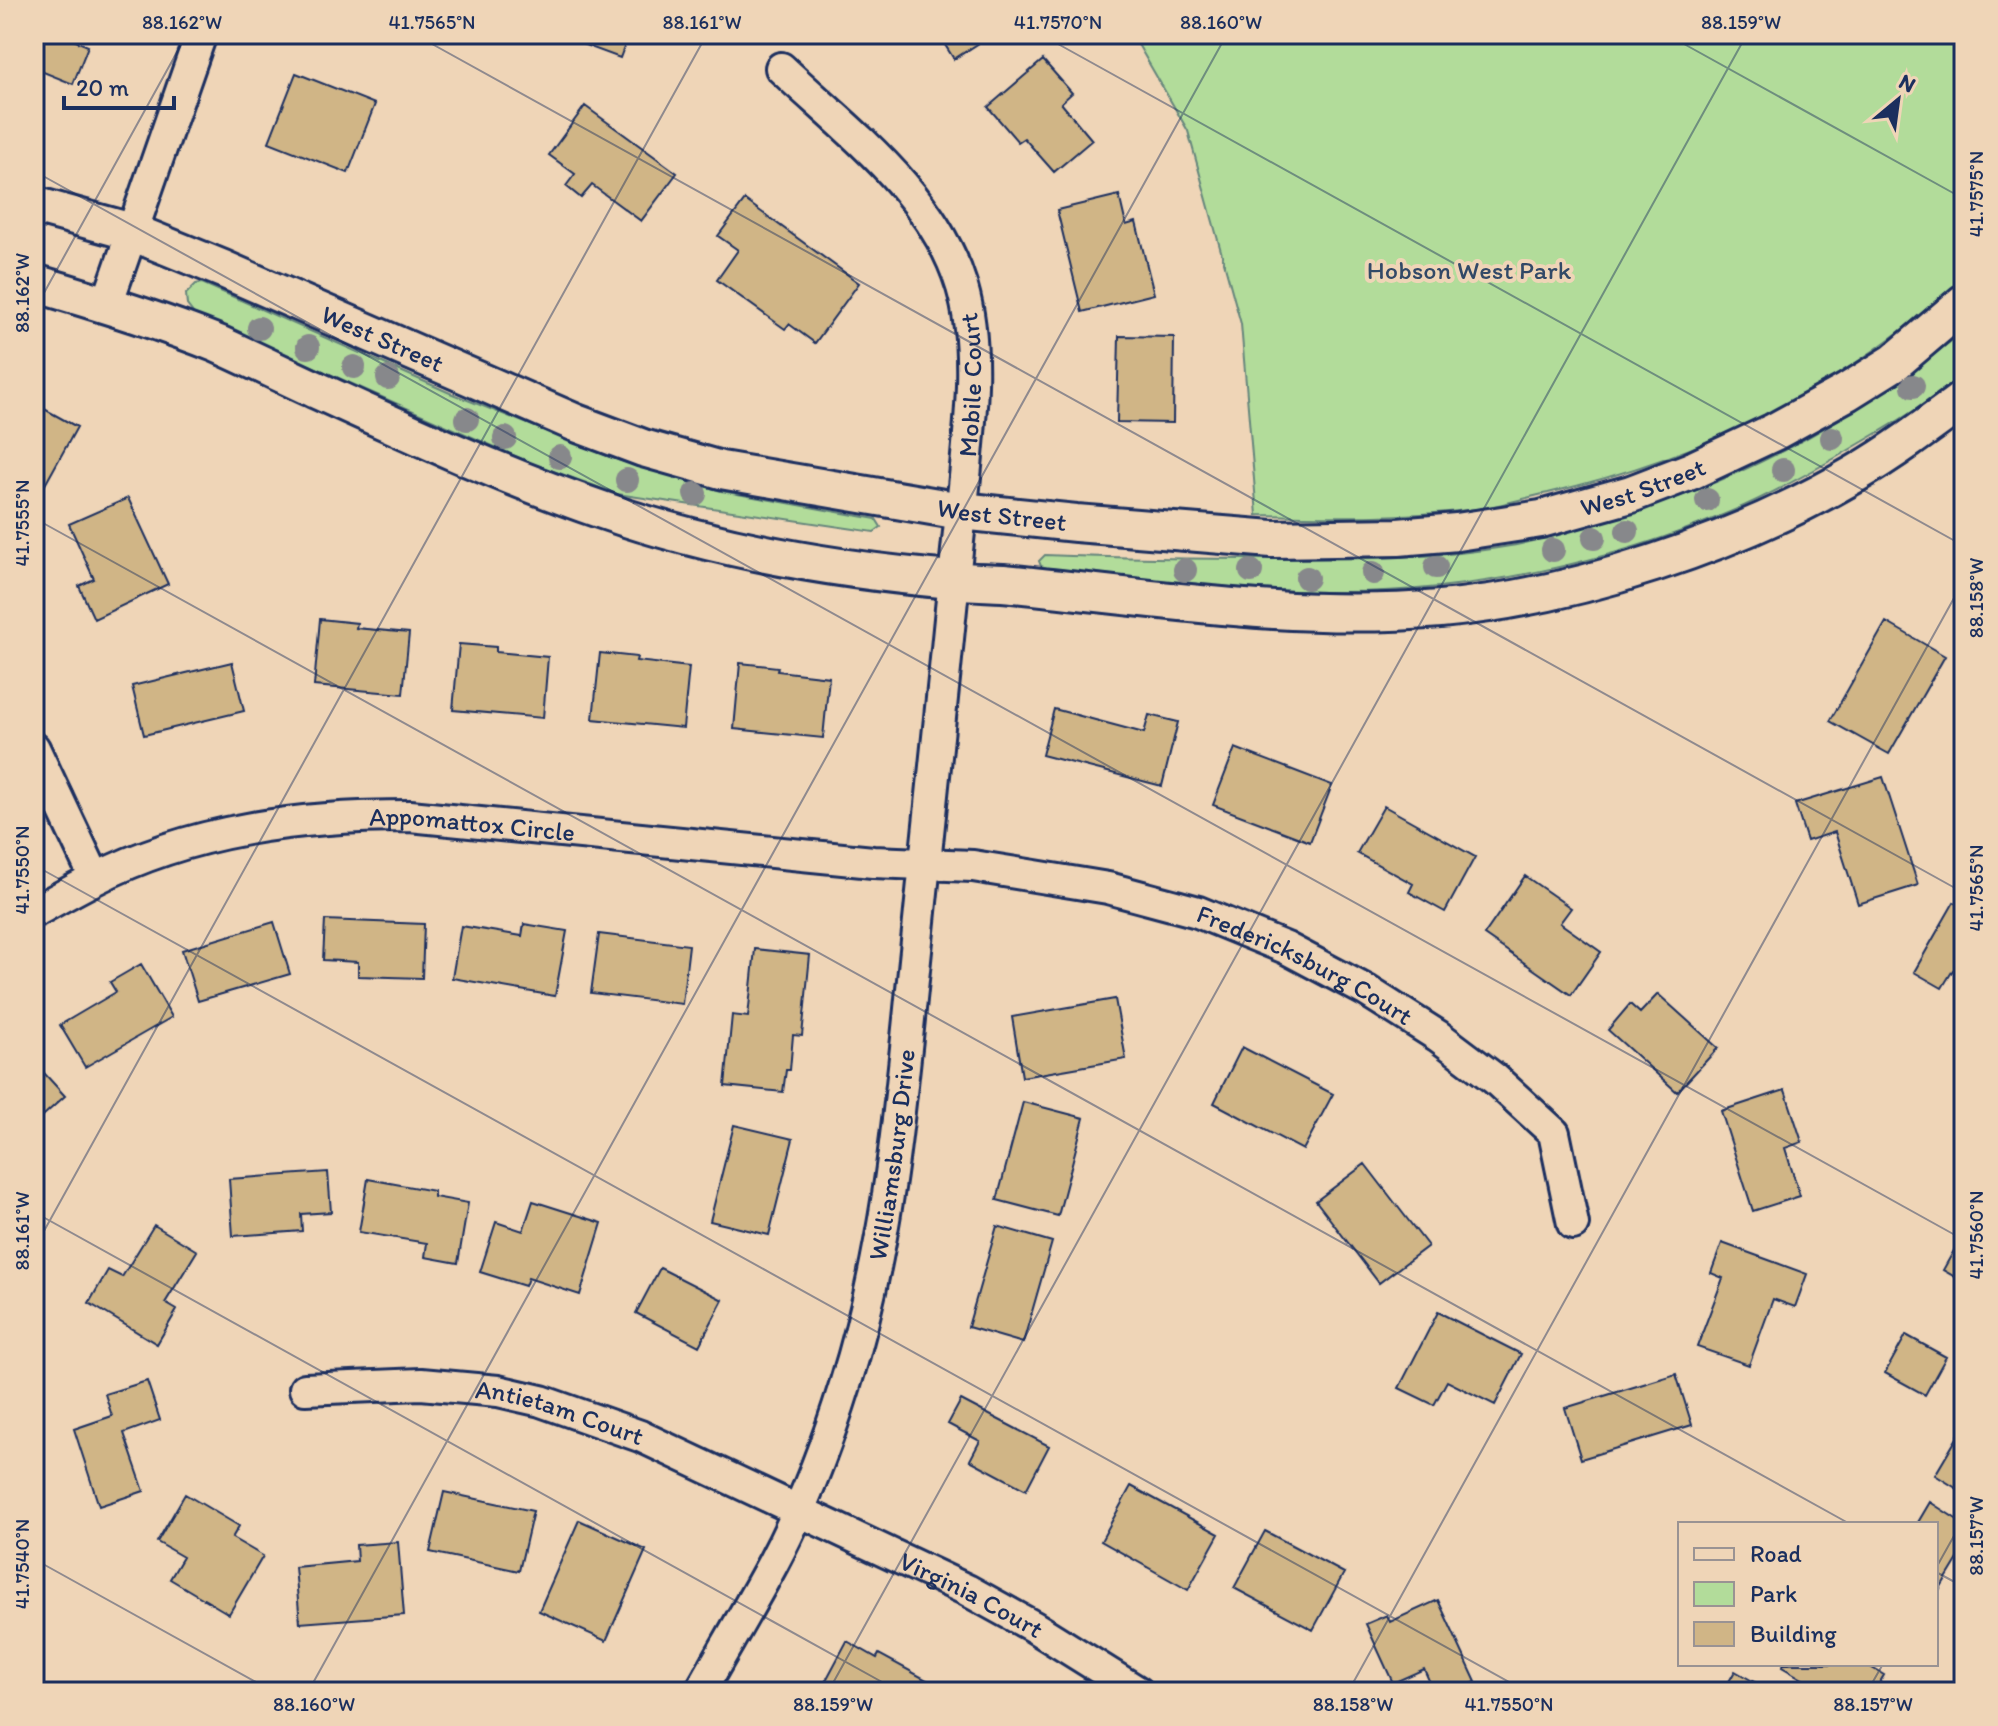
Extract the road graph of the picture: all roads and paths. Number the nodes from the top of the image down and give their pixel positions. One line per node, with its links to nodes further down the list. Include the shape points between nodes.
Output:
1 (201, 34): 4 (street)
2 (781, 68): 9 (street, Mobile Court, via 895,176 928,216 953,260 972,347)
3 (34, 205): 4 (street, West Street)
4 (132, 232): 7 (street); 9 (street, West Street, via 643,448 721,470)
5 (34, 283): 7 (street)
6 (1964, 303): 9 (street, West Street, via 1895,362 1774,432 1631,494 1541,519 1398,537 1272,539)
7 (107, 304): 10 (street, via 217,344 526,483 608,512 747,549)
8 (1964, 399): 10 (street, via 1854,475 1778,514 1688,552 1592,582 1509,599 1442,609 1238,609)
9 (961, 511): 10 (street, Mobile Court)
10 (956, 581): 12 (street, Williamsburg Drive)
11 (34, 748): 13 (street)
12 (925, 863): 13 (street, Appomattox Circle, via 410,816 357,816 206,838); 15 (street, Fredericksburg Court, via 1108,888 1198,912 1286,948 1367,991 1495,1079 1554,1133); 17 (street, Williamsburg Drive, via 883,1234 845,1386)
13 (95, 878): 14 (street, Appomattox Circle)
14 (34, 912)
15 (1573, 1224)
16 (305, 1389): 17 (street, Antietam Court, via 421,1384 541,1401 640,1436)
17 (798, 1510): 18 (street, Williamsburg Drive); 19 (street, Virginia Court, via 967,1590)
18 (700, 1692)
19 (1138, 1692)

